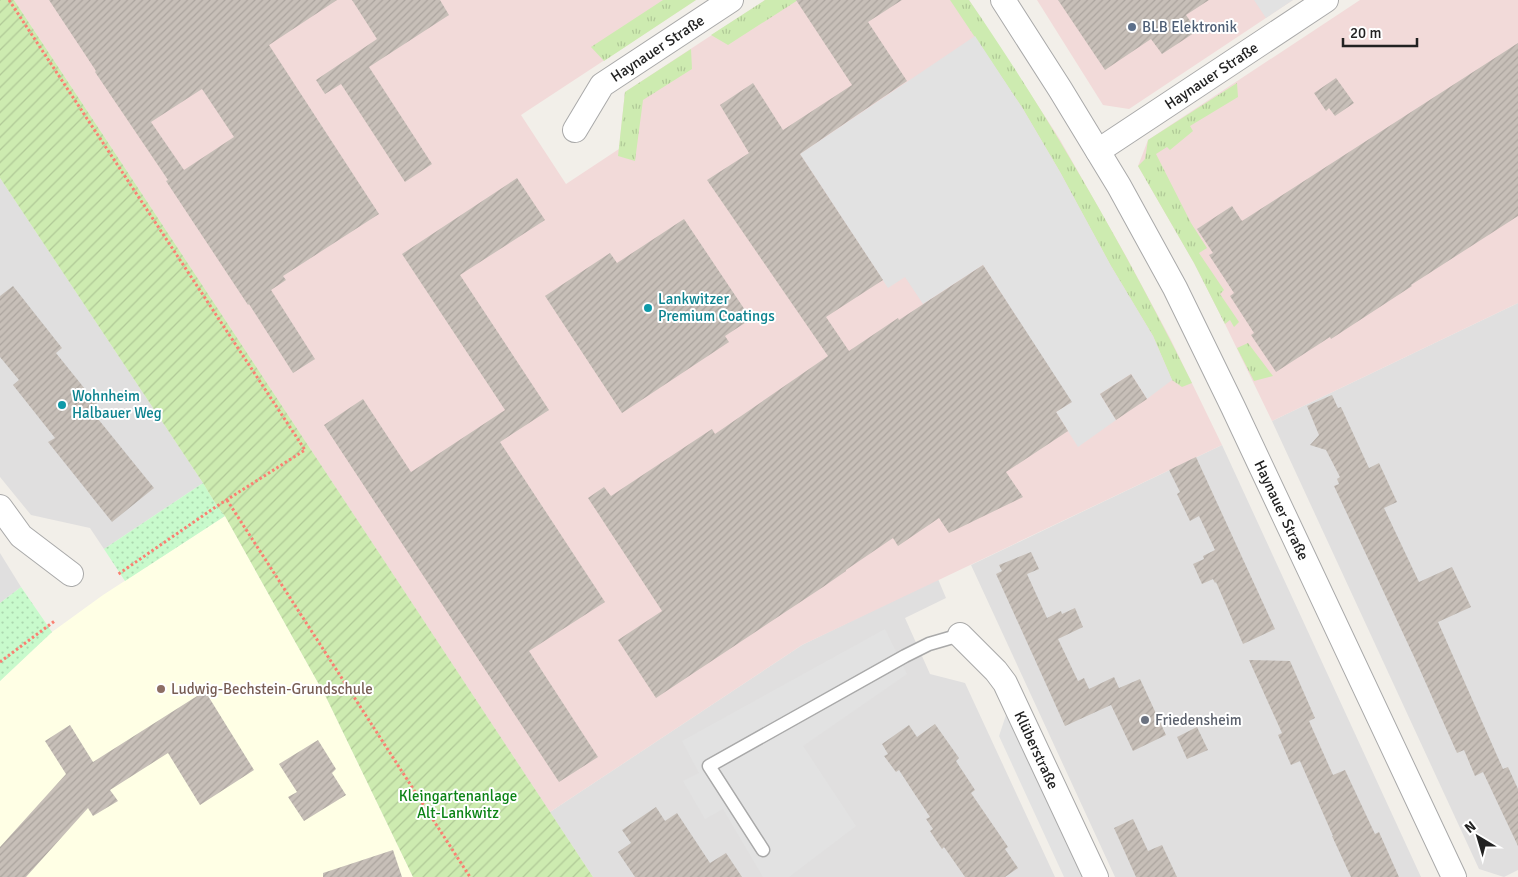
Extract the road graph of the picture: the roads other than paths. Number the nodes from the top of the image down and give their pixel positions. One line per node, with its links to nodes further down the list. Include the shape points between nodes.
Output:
1 (731, 0): 4 (street, Haynauer Straße, via 602,85)
2 (1003, 0): 5 (street, Haynauer Straße)
3 (1326, 0): 5 (street, Haynauer Straße)
4 (575, 130)
5 (1098, 152): 11 (street, Haynauer Straße, via 1184,306)
6 (0, 507): 7 (street, via 22,536)
7 (71, 574)
8 (960, 635): 9 (lane, via 929,644 905,656 709,766); 10 (street, Klüberstraße, via 1005,683)
9 (763, 850)
10 (1096, 877)
11 (1454, 877)

